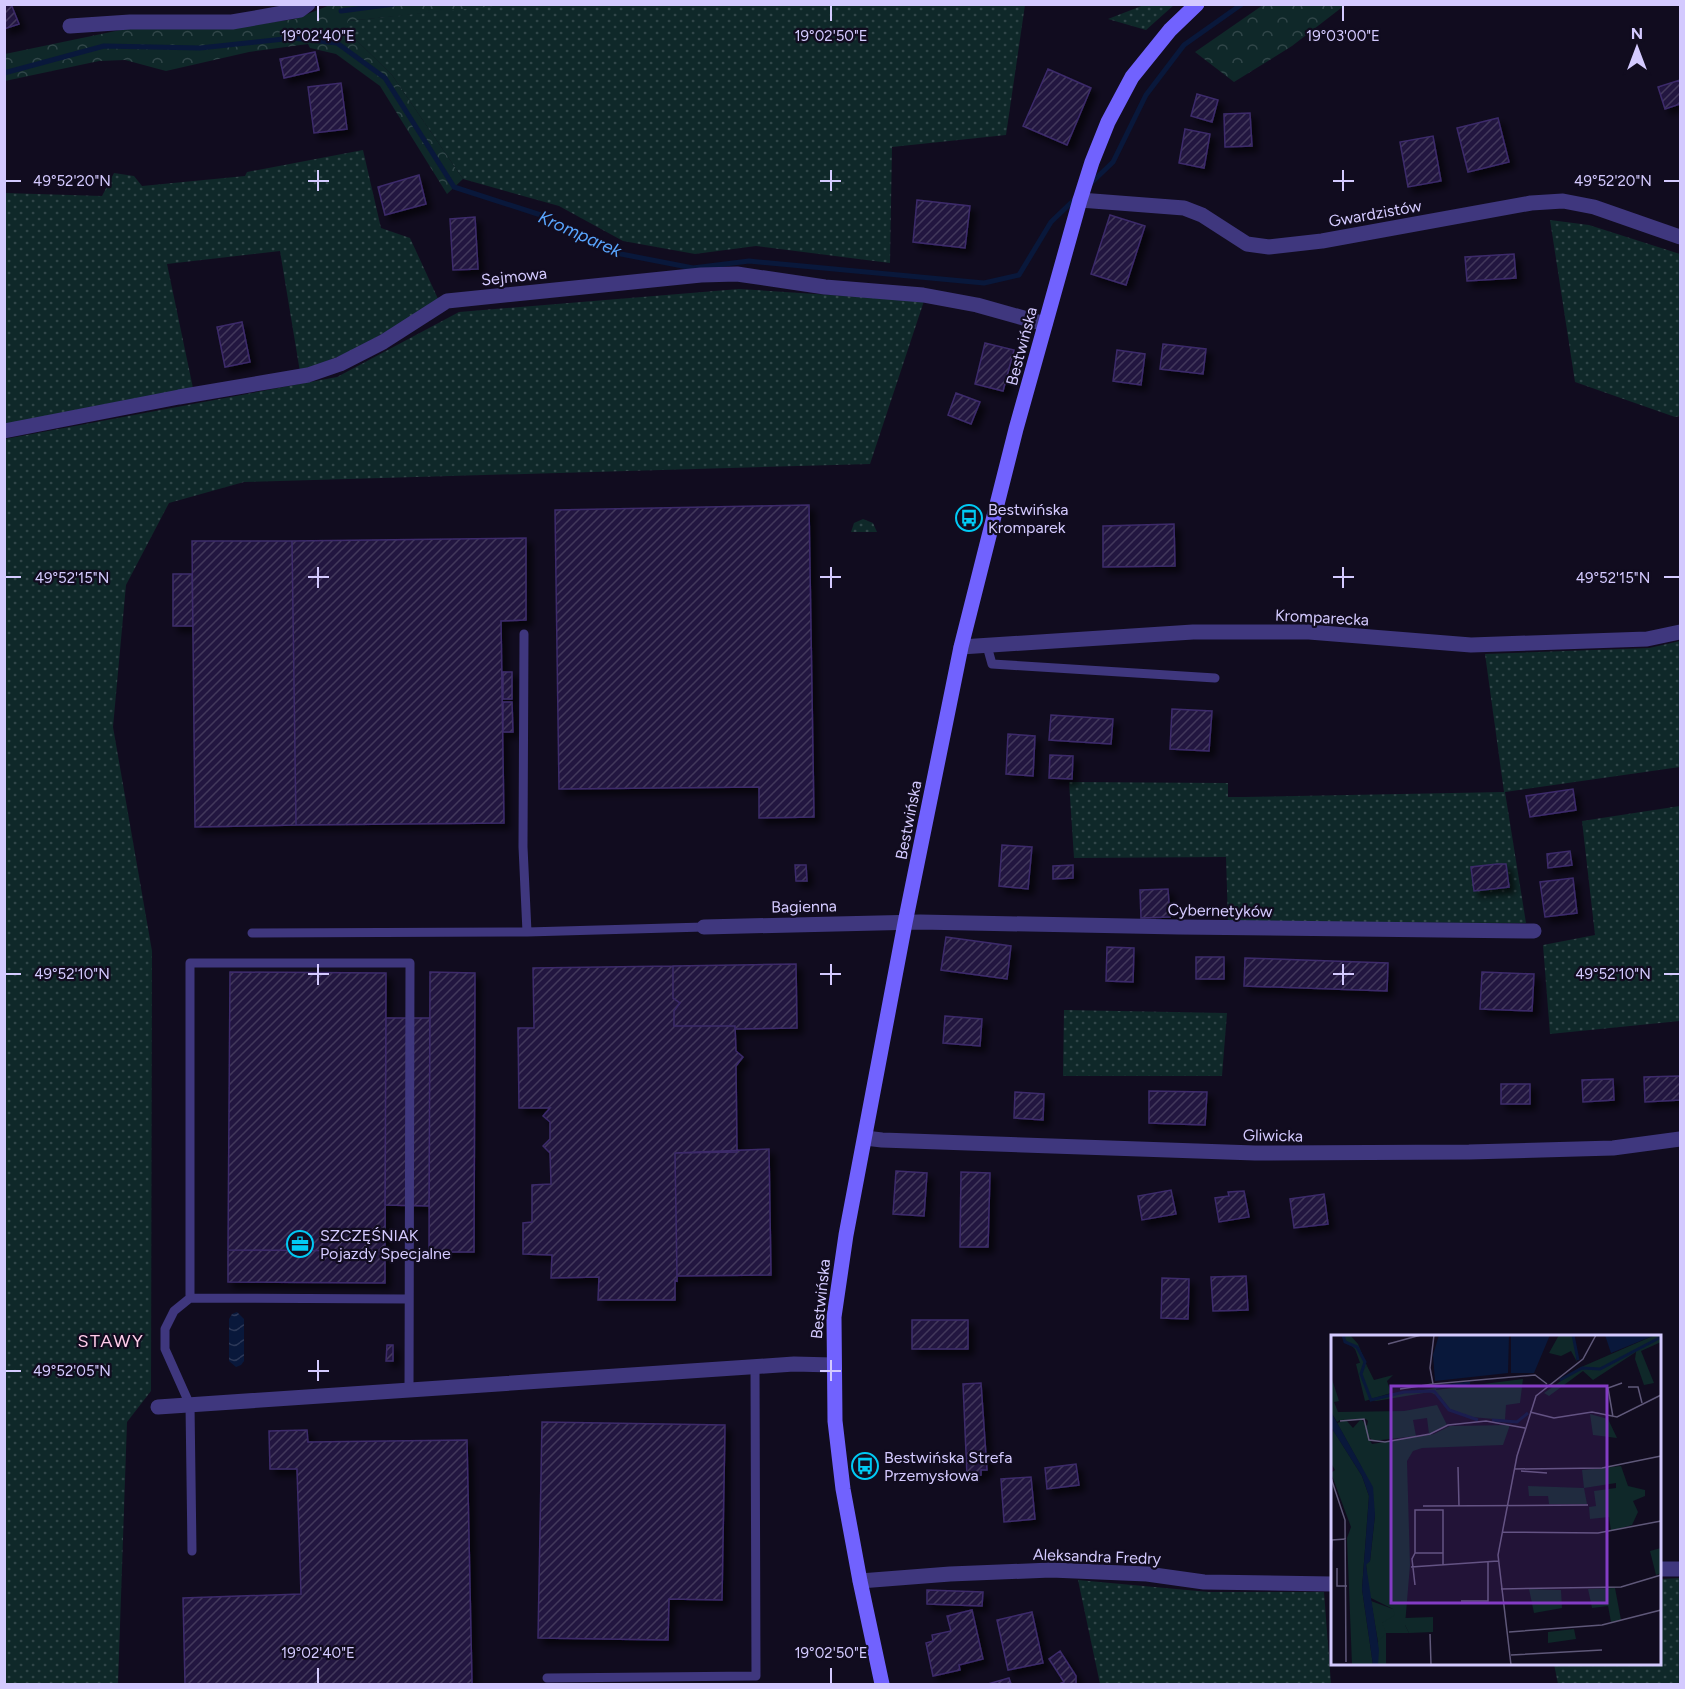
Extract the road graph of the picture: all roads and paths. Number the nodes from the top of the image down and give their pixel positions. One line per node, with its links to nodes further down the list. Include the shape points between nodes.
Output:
1 (308, 4): 3 (street, via 300,10 232,22)
2 (1197, 4): 4 (street, Bestwińska, via 1163,37 1132,77 1108,122)
3 (70, 26)
4 (1080, 200): 5 (street, Gwardzistów, via 1184,208 1247,244 1269,247 1322,242 1531,203 1563,201 1594,207); 6 (street, Bestwińska)
5 (1680, 237)
6 (1045, 324): 7 (street, Sejmowa, via 923,295 825,287 737,274 447,301 383,342 308,375); 11 (street, Bestwińska)
7 (4, 431)
8 (1680, 632): 10 (street, Kromparecka, via 1647,639 1471,645 1309,632 1193,632)
9 (524, 634): 16 (lane, via 522,847)
10 (987, 646): 11 (street, Kromparecka); 12 (lane, via 992,664)
11 (961, 647): 13 (street, Bestwińska)
12 (1215, 678)
13 (905, 923): 14 (street, Bagienna); 15 (street, Cybernetyków); 18 (street, Bestwińska)
14 (704, 927): 16 (lane)
15 (1534, 931)
16 (528, 932): 17 (lane)
17 (252, 933)
18 (865, 1138): 19 (street, Gliwicka, via 1255,1153 1591,1149); 22 (street, Bestwińska, via 840,1268)
19 (1680, 1139)
20 (190, 1298): 21 (lane); 21 (lane, via 190,963 410,963); 25 (lane, via 174,1311 165,1329 165,1349)
21 (409, 1299): 24 (lane)
22 (833, 1365): 23 (street); 30 (street, Bestwińska, via 841,1470)
23 (754, 1367): 24 (street); 32 (lane, via 756,1676)
24 (409, 1391): 25 (street)
25 (190, 1405): 26 (street); 27 (lane)
26 (158, 1407)
27 (192, 1551)
28 (1661, 1569): 29 (street)
29 (1680, 1569)
30 (860, 1581): 31 (street, Aleksandra Fredry, via 1051,1570 1204,1582); 33 (street, Bestwińska)
31 (1331, 1584)
32 (547, 1678)
33 (882, 1684)

